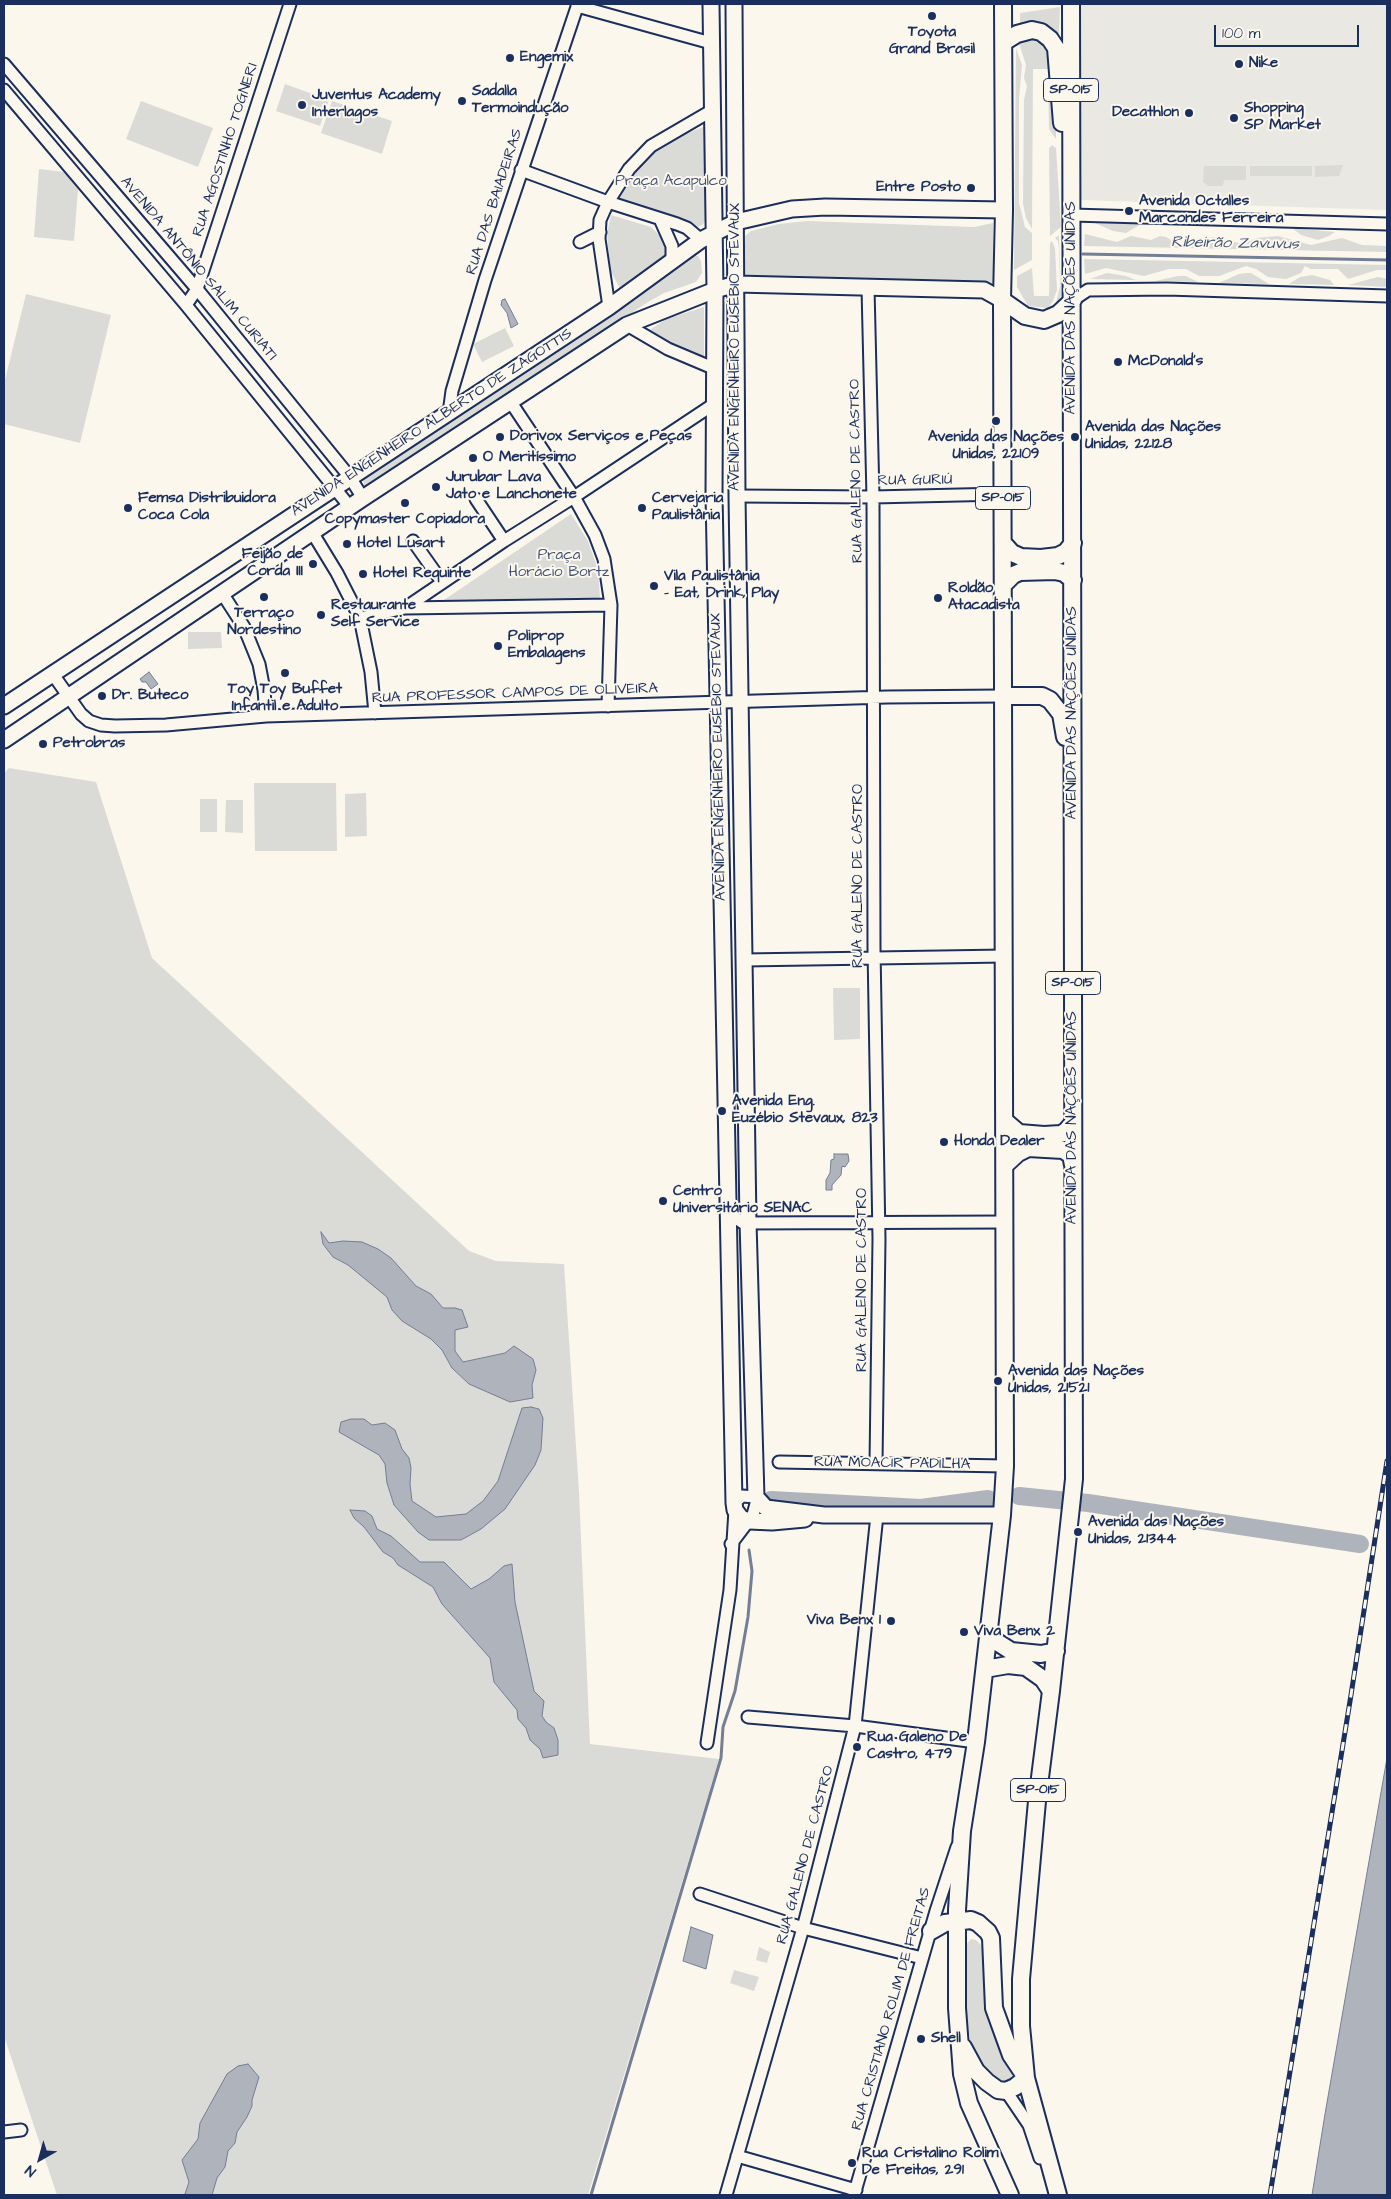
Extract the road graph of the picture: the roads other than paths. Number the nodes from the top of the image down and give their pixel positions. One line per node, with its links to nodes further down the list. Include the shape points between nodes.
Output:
1 (290, 4): 30 (street, RUA AGOSTINHO TOGNERI)
2 (711, 4): 8 (main road, AVENIDA ENGENHEIRO EUSÉBIO STEVAUX)
3 (734, 4): 14 (main road, AVENIDA ENGENHEIRO EUSÉBIO STEVAUX)
4 (1003, 4): 7 (highway, SP-015)
5 (1071, 4): 15 (highway, AVENIDA DAS NAÇÕES UNIDAS / SP-015)
6 (577, 5): 8 (street); 13 (street, RUA DAS BAIADEIRAS)
7 (1004, 42): 15 (highway, via 1032,30 1041,32 1056,48 1064,162); 17 (highway, SP-015)
8 (711, 43): 11 (main road, AVENIDA ENGENHEIRO EUSÉBIO STEVAUX)
9 (4, 64): 23 (street, AVENIDA ANTÔNIO SALIM CURIATI)
10 (4, 90): 26 (street)
11 (712, 111): 12 (main road, AVENIDA ENGENHEIRO EUSÉBIO STEVAUX); 16 (street, via 651,146 629,170)
12 (712, 160): 14 (main road, via 721,169); 24 (main road, AVENIDA ENGENHEIRO EUSÉBIO STEVAUX)
13 (521, 170): 16 (street); 43 (street, RUA DAS BAIADEIRAS, via 452,391)
14 (734, 170): 20 (main road, AVENIDA ENGENHEIRO EUSÉBIO STEVAUX)
15 (1072, 177): 18 (highway, AVENIDA DAS NAÇÕES UNIDAS / SP-015)
16 (608, 202): 19 (street); 22 (street, via 600,220)
17 (1004, 210): 20 (main road, via 824,207 792,209); 33 (highway, SP-015)
18 (1072, 215): 21 (street); 34 (highway, AVENIDA DAS NAÇÕES UNIDAS / SP-015)
19 (660, 219): 24 (street); 27 (street, via 672,246)
20 (736, 222): 24 (main road, AVENIDA ENGENHEIRO ALBERTO DE ZAGOTTIS); 28 (main road, AVENIDA ENGENHEIRO EUSÉBIO STEVAUX)
21 (1387, 224)
22 (600, 232): 25 (street); 36 (street)
23 (151, 235): 26 (street); 30 (street, AVENIDA ANTÔNIO SALIM CURIATI)
24 (707, 237): 27 (main road, AVENIDA ENGENHEIRO ALBERTO DE ZAGOTTIS); 31 (main road, AVENIDA ENGENHEIRO EUSÉBIO STEVAUX)
25 (580, 242)
26 (137, 247): 35 (street)
27 (672, 260): 36 (main road, AVENIDA ENGENHEIRO ALBERTO DE ZAGOTTIS)
28 (736, 284): 29 (main road); 31 (main road, AVENIDA ENGENHEIRO ALBERTO DE ZAGOTTIS); 50 (main road, AVENIDA ENGENHEIRO EUSÉBIO STEVAUX)
29 (868, 288): 33 (main road, via 984,290); 52 (street, RUA GALENO DE CASTRO)
30 (196, 289): 35 (street, RUA AGOSTINHO TOGNERI); 38 (street, AVENIDA ANTÔNIO SALIM CURIATI)
31 (714, 290): 37 (main road, AVENIDA ENGENHEIRO ALBERTO DE ZAGOTTIS); 40 (main road, AVENIDA ENGENHEIRO EUSÉBIO STEVAUX)
32 (1387, 296): 34 (street, via 1167,289 1088,290)
33 (1002, 300): 34 (highway, via 1025,316 1044,320 1058,314); 49 (highway, SP-015)
34 (1073, 300): 60 (highway, AVENIDA DAS NAÇÕES UNIDAS / SP-015)
35 (186, 305): 39 (street)
36 (609, 307): 43 (main road, AVENIDA ENGENHEIRO ALBERTO DE ZAGOTTIS)
37 (626, 325): 40 (street, via 668,349); 41 (main road, AVENIDA ENGENHEIRO ALBERTO DE ZAGOTTIS)
38 (230, 330): 39 (street); 44 (street, AVENIDA ANTÔNIO SALIM CURIATI)
39 (217, 343): 45 (street)
40 (713, 368): 42 (main road, AVENIDA ENGENHEIRO EUSÉBIO STEVAUX)
41 (510, 401): 51 (street); 53 (main road, AVENIDA ENGENHEIRO ALBERTO DE ZAGOTTIS)
42 (714, 404): 47 (main road, AVENIDA ENGENHEIRO EUSÉBIO STEVAUX); 51 (street)
43 (449, 413): 46 (main road, AVENIDA ENGENHEIRO ALBERTO DE ZAGOTTIS)
44 (323, 444): 45 (street, via 323,449 316,455); 46 (street, AVENIDA ANTÔNIO SALIM CURIATI)
45 (307, 453): 48 (street)
46 (349, 476): 48 (main road, AVENIDA ENGENHEIRO ALBERTO DE ZAGOTTIS); 53 (street, AVENIDA ANTÔNIO SALIM CURIATI)
47 (714, 479): 50 (main road, via 726,493); 72 (main road, AVENIDA ENGENHEIRO EUSÉBIO STEVAUX)
48 (334, 486): 55 (street); 68 (main road, AVENIDA ENGENHEIRO ALBERTO DE ZAGOTTIS)
49 (1003, 494): 52 (street, RUA GURIÚ); 59 (highway, SP-015)
50 (737, 496): 52 (street, RUA GURIÚ); 73 (main road, AVENIDA ENGENHEIRO EUSÉBIO STEVAUX)
51 (574, 497): 58 (street); 65 (street, via 604,559)
52 (873, 497): 71 (street, RUA GALENO DE CASTRO)
53 (363, 498): 55 (main road, AVENIDA ENGENHEIRO ALBERTO DE ZAGOTTIS)
54 (476, 499): 58 (street)
55 (350, 507): 56 (main road, AVENIDA ENGENHEIRO ALBERTO DE ZAGOTTIS)
56 (312, 532): 64 (main road, AVENIDA ENGENHEIRO ALBERTO DE ZAGOTTIS); 67 (street)
57 (413, 541): 62 (street)
58 (504, 541): 62 (street)
59 (1003, 543): 60 (highway, via 1022,558 1058,556); 63 (highway, SP-015)
60 (1073, 543): 61 (highway, AVENIDA DAS NAÇÕES UNIDAS / SP-015)
61 (1073, 580): 63 (highway, via 1064,573 1020,572); 81 (highway, AVENIDA DAS NAÇÕES UNIDAS / SP-015)
62 (442, 582): 66 (street)
63 (1003, 585): 70 (highway, SP-015)
64 (222, 593): 69 (main road, AVENIDA ENGENHEIRO ALBERTO DE ZAGOTTIS); 77 (street, via 244,628 259,664)
65 (611, 604): 66 (street); 75 (street)
66 (404, 608): 67 (street)
67 (360, 618): 76 (street)
68 (52, 673): 69 (street, RUA PROFESSOR CAMPOS DE OLIVEIRA); 74 (main road, AVENIDA ENGENHEIRO ALBERTO DE ZAGOTTIS)
69 (68, 696): 77 (street, RUA PROFESSOR CAMPOS DE OLIVEIRA, via 80,714 101,725 166,725); 78 (main road, AVENIDA ENGENHEIRO ALBERTO DE ZAGOTTIS)
70 (1002, 696): 71 (street, RUA PROFESSOR CAMPOS DE OLIVEIRA); 81 (highway, via 1042,696 1059,709 1064,725 1068,790); 82 (highway, SP-015)
71 (874, 698): 73 (street, RUA PROFESSOR CAMPOS DE OLIVEIRA); 83 (street, RUA GALENO DE CASTRO)
72 (718, 702): 73 (street, RUA PROFESSOR CAMPOS DE OLIVEIRA); 75 (street, RUA PROFESSOR CAMPOS DE OLIVEIRA); 79 (main road, AVENIDA ENGENHEIRO EUSÉBIO STEVAUX)
73 (741, 702): 80 (main road, AVENIDA ENGENHEIRO EUSÉBIO STEVAUX)
74 (4, 706)
75 (608, 706): 76 (street, RUA PROFESSOR CAMPOS DE OLIVEIRA)
76 (375, 713): 77 (street, RUA PROFESSOR CAMPOS DE OLIVEIRA)
77 (266, 716)
78 (4, 740)
79 (719, 773): 80 (main road, via 738,785); 89 (main road, AVENIDA ENGENHEIRO EUSÉBIO STEVAUX)
80 (742, 800): 84 (main road, AVENIDA ENGENHEIRO EUSÉBIO STEVAUX)
81 (1073, 800): 86 (highway, AVENIDA DAS NAÇÕES UNIDAS / SP-015)
82 (1005, 956): 83 (street); 85 (highway, SP-015)
83 (874, 958): 84 (street); 90 (street, RUA GALENO DE CASTRO)
84 (744, 960): 91 (main road, AVENIDA ENGENHEIRO EUSÉBIO STEVAUX)
85 (1005, 1121): 86 (highway, via 1019,1133 1044,1135 1061,1134); 88 (highway, SP-015)
86 (1073, 1122): 87 (highway, AVENIDA DAS NAÇÕES UNIDAS / SP-015)
87 (1074, 1165): 88 (highway, via 1071,1155 1063,1150 1028,1148); 104 (highway, AVENIDA DAS NAÇÕES UNIDAS / SP-015, via 1074,1479)
88 (1005, 1166): 92 (highway, SP-015)
89 (726, 1203): 91 (street, via 734,1217 743,1223); 97 (main road, AVENIDA ENGENHEIRO EUSÉBIO STEVAUX)
90 (879, 1221): 91 (street); 92 (street); 94 (street, RUA GALENO DE CASTRO)
91 (748, 1222): 96 (main road, AVENIDA ENGENHEIRO EUSÉBIO STEVAUX)
92 (1006, 1222): 95 (highway, SP-015)
93 (779, 1462): 94 (street, RUA MOACIR PADILHA)
94 (876, 1464): 95 (street, RUA MOACIR PADILHA)
95 (1005, 1472): 98 (highway, SP-015)
96 (757, 1498): 97 (street, via 742,1496); 99 (main road, via 766,1508); 101 (street, AVENIDA ENGENHEIRO EUSÉBIO STEVAUX)
97 (734, 1507): 101 (main road, via 741,1518); 102 (street, AVENIDA ENGENHEIRO EUSÉBIO STEVAUX)
98 (1002, 1510): 100 (main road); 103 (highway, SP-015)
99 (824, 1515): 100 (main road); 101 (main road, via 794,1521)
100 (877, 1515): 108 (street, RUA GALENO DE CASTRO)
101 (749, 1521): 102 (street, AVENIDA ENGENHEIRO EUSÉBIO STEVAUX)
102 (732, 1544): 110 (street, AVENIDA ENGENHEIRO EUSÉBIO STEVAUX, via 730,1590)
103 (989, 1637): 104 (highway, via 1011,1651 1041,1654); 105 (highway, SP-015)
104 (1056, 1651): 106 (highway, AVENIDA DAS NAÇÕES UNIDAS / SP-015)
105 (985, 1669): 106 (highway, via 1008,1665 1026,1667); 109 (highway, SP-015)
106 (1052, 1691): 118 (highway, AVENIDA DAS NAÇÕES UNIDAS / SP-015, via 1037,1802 1021,1979)
107 (748, 1717): 108 (street)
108 (854, 1726): 109 (street); 114 (street, RUA GALENO DE CASTRO)
109 (976, 1742): 111 (highway, SP-015)
110 (706, 1743)
111 (962, 1831): 113 (highway, SP-015); 115 (street, RUA CRISTIANO ROLIM DE FREITAS)
112 (700, 1894): 114 (street)
113 (957, 1921): 115 (highway); 117 (highway, SP-015); 118 (highway, via 978,1923 991,1938 994,2008 1011,2055)
114 (804, 1928): 116 (street); 122 (street, RUA GALENO DE CASTRO)
115 (931, 1931): 116 (street, RUA CRISTIANO ROLIM DE FREITAS)
116 (922, 1958): 123 (street, RUA CRISTIANO ROLIM DE FREITAS)
117 (958, 2036): 119 (highway, via 976,2071 998,2090); 125 (highway, SP-015, via 969,2103)
118 (1026, 2078): 119 (highway); 127 (highway, AVENIDA DAS NAÇÕES UNIDAS / SP-015)
119 (1006, 2091): 126 (street, via 1029,2125)
120 (21, 2130): 121 (street)
121 (4, 2132)
122 (737, 2156): 123 (street); 124 (street, RUA GALENO DE CASTRO)
123 (857, 2194)
124 (726, 2195)
125 (1010, 2195)
126 (1050, 2195)
127 (1058, 2195)

